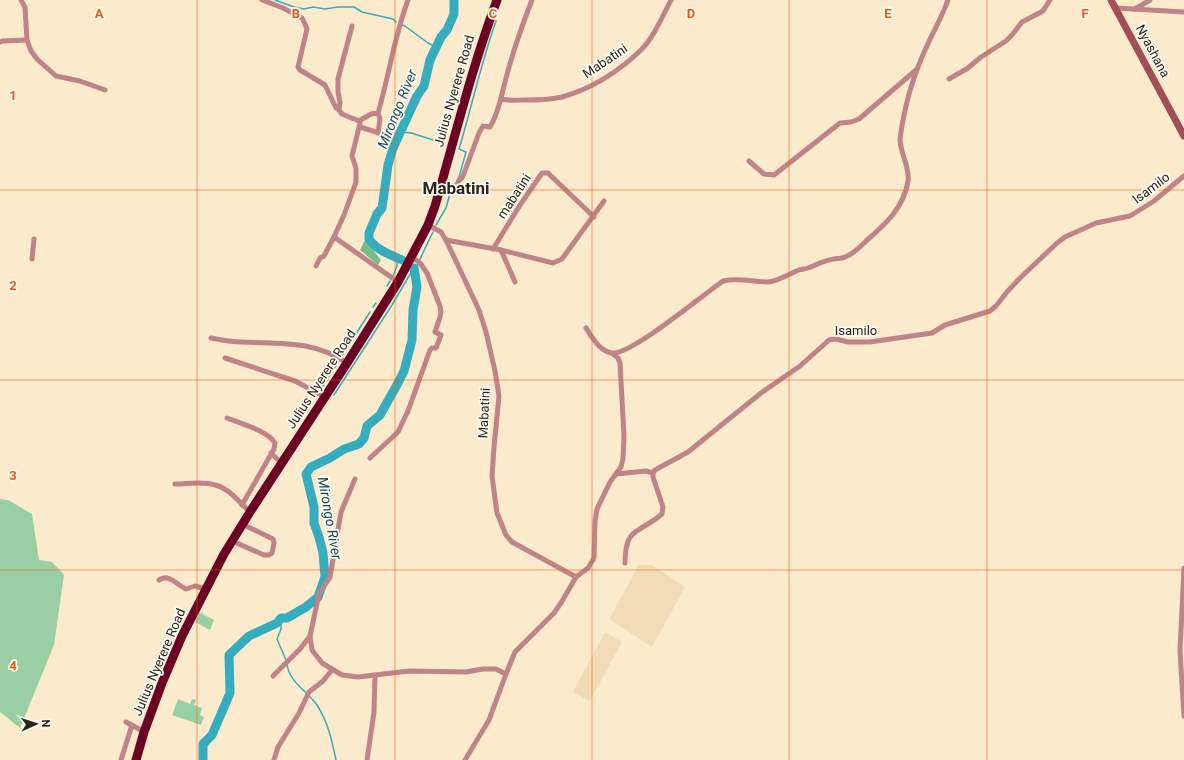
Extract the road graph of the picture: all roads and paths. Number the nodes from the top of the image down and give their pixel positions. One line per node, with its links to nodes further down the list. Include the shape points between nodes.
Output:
1 (21, 0): 17 (street, via 25,7)
2 (262, 0): 23 (street, via 302,18 307,29 298,67 325,85)
3 (408, 0): 24 (street, via 399,25)
4 (497, 0): 34 (highway, Julius Nyerere Road, via 485,32)
5 (532, 0): 22 (street)
6 (671, 0): 22 (street, Mabatini, via 642,49 607,77 561,97 542,100)
7 (948, 0): 19 (street)
8 (1050, 0): 20 (street, via 1043,11 1022,22 1006,41)
9 (1111, 0): 11 (street, Nyashana)
10 (1150, 0): 13 (street)
11 (1116, 8): 13 (street); 28 (street, Nyashana)
12 (1184, 9): 14 (street)
13 (1135, 10): 14 (street)
14 (1178, 12): 15 (street)
15 (1184, 12)
16 (352, 26): 23 (street, via 339,74)
17 (27, 40): 18 (street); 21 (street, via 34,55 54,74)
18 (0, 42)
19 (917, 69): 29 (street, via 859,119 840,123 774,175 764,174); 47 (street, via 900,139 908,180 898,208 884,225 852,254 840,259 800,269 768,282 736,279 723,281 641,341)
20 (950, 79)
21 (105, 90)
22 (501, 99): 31 (street, via 490,127 483,126 479,133)
23 (338, 110): 25 (street)
24 (378, 113): 25 (street, via 371,114); 26 (street)
25 (359, 124): 26 (street); 35 (street, via 352,156 356,168 356,182)
26 (378, 133): 27 (street)
27 (389, 136)
28 (1184, 136)
29 (749, 161)
30 (1184, 176): 55 (street, Isamilo, via 1154,201 1130,216 1096,223 1065,237 1020,278 990,311 951,323 932,334 870,342 829,340 800,366 761,393 694,448)
31 (457, 186)
32 (604, 201): 33 (street)
33 (594, 217): 38 (street, mabatini, via 557,181 544,172); 39 (street, via 558,262 547,262)
34 (428, 225): 37 (street, Mabatini, via 441,232); 41 (highway, Julius Nyerere Road)
35 (334, 237): 42 (street); 43 (street)
36 (34, 239): 40 (street)
37 (446, 240): 38 (street); 65 (street, Mabatini, via 479,310 495,371 499,396 492,476 500,524 512,542)
38 (493, 249): 39 (street)
39 (501, 250): 44 (street)
40 (32, 259)
41 (416, 260): 43 (highway, Julius Nyerere Road); 53 (street, via 427,273 440,306 440,318 435,332 441,336 436,348 430,350 408,412 398,432)
42 (316, 266)
43 (398, 282): 49 (highway, Julius Nyerere Road)
44 (515, 282)
45 (586, 328): 47 (street, via 606,352)
46 (211, 338): 49 (street, via 312,346)
47 (613, 354): 56 (street, via 620,363 624,436 623,459)
48 (225, 358): 50 (street, via 295,381)
49 (343, 360): 50 (highway, Julius Nyerere Road)
50 (325, 397): 54 (highway, Julius Nyerere Road)
51 (227, 418): 52 (street, via 270,437 275,443)
52 (271, 453): 54 (street); 59 (street)
53 (370, 458)
54 (282, 464): 60 (highway, Julius Nyerere Road)
55 (653, 473): 56 (street, via 646,471); 63 (street, via 662,514 628,539)
56 (616, 474): 65 (street, via 595,516 594,558 588,568)
57 (355, 479): 68 (street, via 341,512 330,577 319,594)
58 (175, 484): 59 (street, via 216,485)
59 (242, 505): 60 (street)
60 (250, 512): 61 (highway, Julius Nyerere Road)
61 (242, 524): 62 (highway, Julius Nyerere Road); 62 (street, via 273,538 272,553 264,555)
62 (232, 541): 67 (highway, Julius Nyerere Road)
63 (625, 563)
64 (1184, 568): 73 (street, via 1180,651)
65 (576, 578): 70 (street, via 554,613 515,652)
66 (159, 580): 67 (street, via 166,578 186,589 195,586)
67 (206, 589): 76 (highway, Julius Nyerere Road, via 182,636)
68 (310, 636): 69 (street, via 312,650 322,663); 72 (street)
69 (332, 670): 71 (street, via 350,676); 79 (street, via 323,682 309,692 278,747)
70 (506, 674): 71 (street, via 496,669 483,669 466,672 409,671); 81 (street, via 490,720)
71 (375, 675): 80 (street, via 374,712)
72 (273, 676)
73 (1184, 716)
74 (126, 722): 75 (street)
75 (132, 725): 76 (street); 77 (street)
76 (144, 732): 78 (highway, Julius Nyerere Road)
77 (121, 760)
78 (136, 760)
79 (274, 760)
80 (367, 760)
81 (464, 760)

